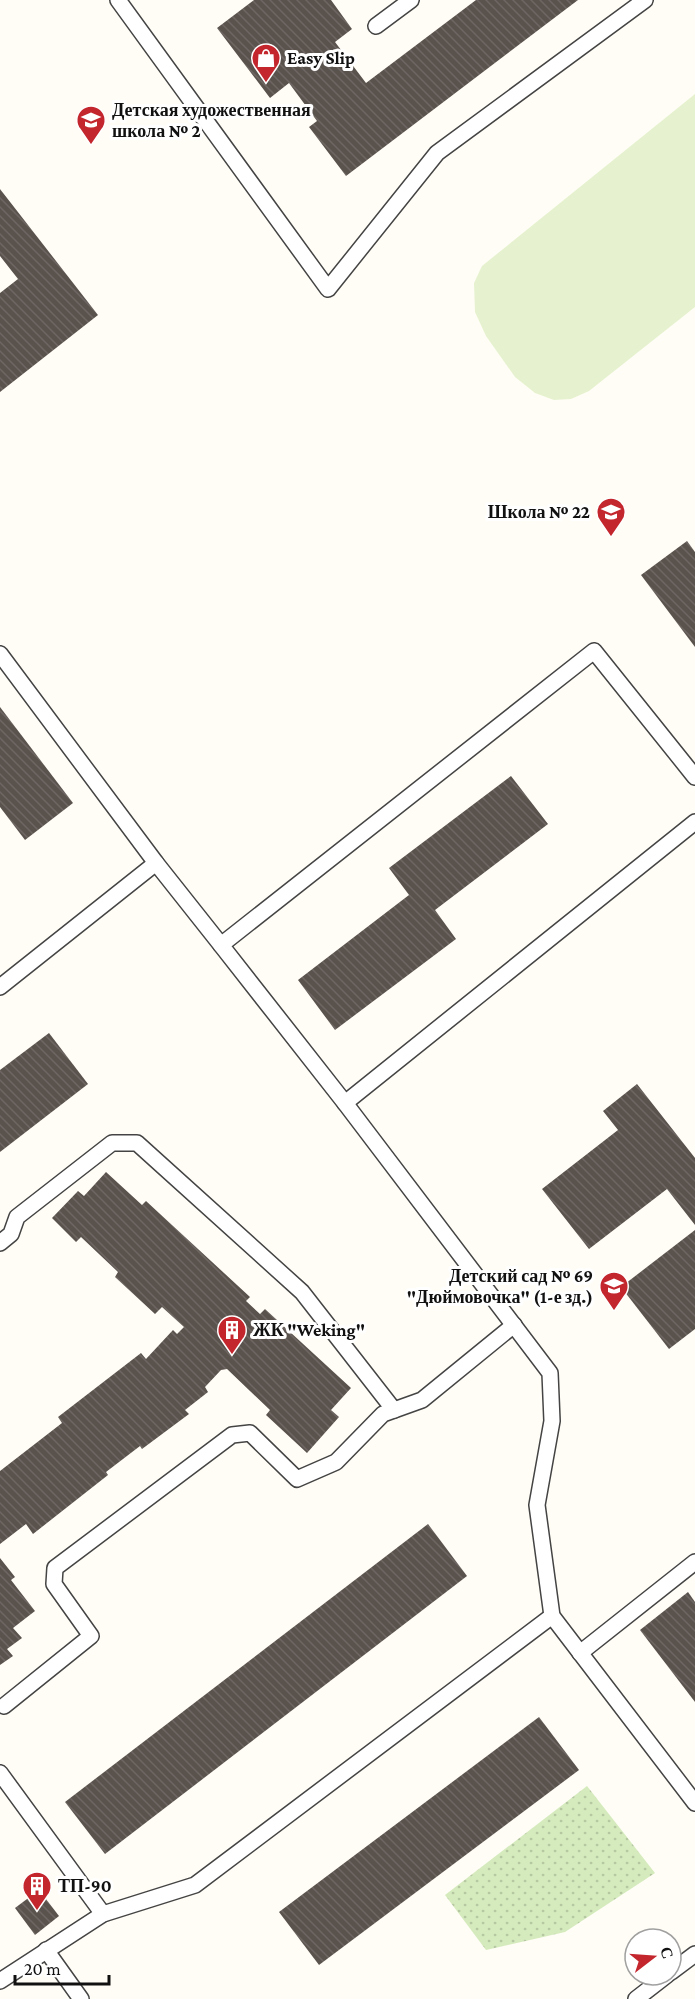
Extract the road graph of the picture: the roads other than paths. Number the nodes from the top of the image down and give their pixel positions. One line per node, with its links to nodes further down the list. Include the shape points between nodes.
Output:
1 (118, 0): 3 (lane, via 328,289 436,153)
2 (411, 0): 4 (lane)
3 (645, 0)
4 (376, 26)
5 (0, 654): 8 (lane)
6 (695, 777): 9 (lane, via 594,651)
7 (695, 822): 11 (lane)
8 (156, 863): 9 (lane); 10 (lane)
9 (221, 945): 11 (lane)
10 (0, 987)
11 (345, 1102): 13 (lane)
12 (0, 1243): 14 (lane, via 11,1234 17,1217 112,1143 137,1143 302,1292)
13 (513, 1325): 14 (lane, via 422,1400); 16 (lane, via 550,1373 552,1421 537,1505)
14 (394, 1410): 18 (lane, via 383,1414 336,1462 297,1479 250,1433 232,1435 55,1568 54,1584 91,1636)
15 (695, 1562): 17 (lane)
16 (552, 1616): 17 (lane); 21 (lane, via 195,1886)
17 (580, 1653): 20 (lane)
18 (4, 1706)
19 (0, 1773): 21 (lane)
20 (695, 1803)
21 (103, 1914): 22 (lane)
22 (46, 1950): 25 (lane); 27 (lane)
23 (695, 1954): 24 (lane)
24 (683, 1963)
25 (0, 1981)
26 (652, 1987): 28 (lane)
27 (81, 1999)
28 (636, 1999)

